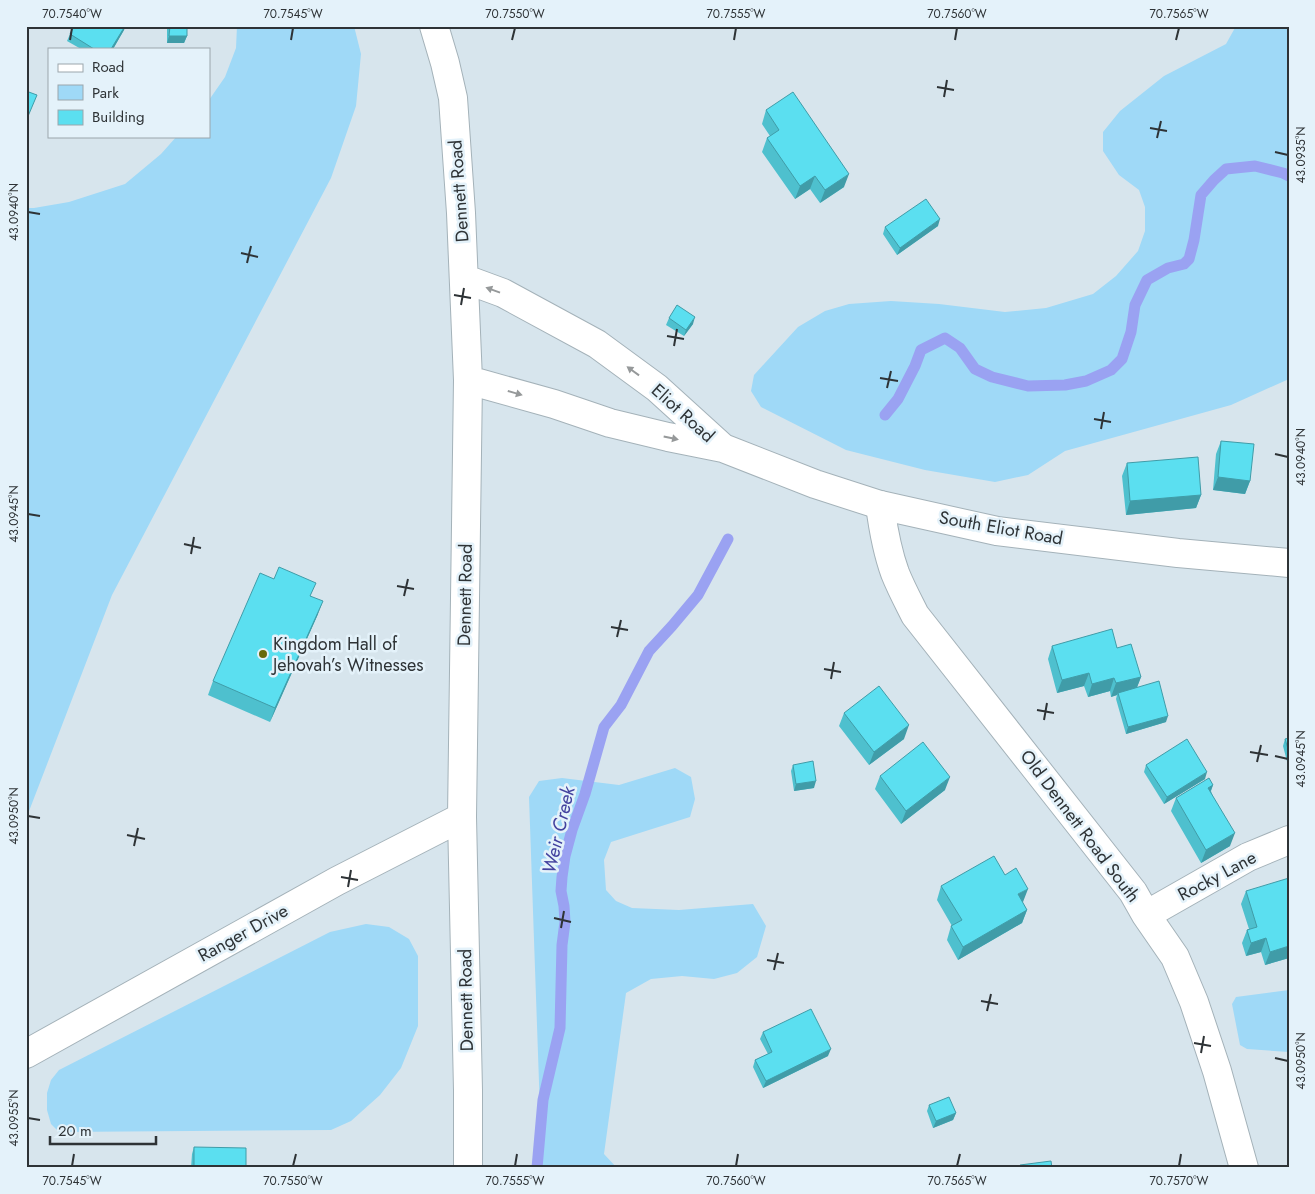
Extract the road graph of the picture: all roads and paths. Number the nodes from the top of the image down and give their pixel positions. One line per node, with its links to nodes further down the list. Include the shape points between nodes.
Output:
1 (434, 26): 2 (street, Dennett Road, via 453,98)
2 (465, 279): 3 (street, Dennett Road); 4 (street, Eliot Road, one-way to 2, via 657,388 596,344 503,293)
3 (468, 380): 4 (street, Eliot Road, one-way to 4, via 610,423); 7 (street, Dennett Road)
4 (723, 448): 5 (street, South Eliot Road)
5 (880, 505): 6 (street, South Eliot Road, via 997,531); 9 (street, Old Dennett Road South, via 894,572 915,615 1133,892)
6 (1289, 563)
7 (462, 817): 10 (street, Ranger Drive, via 337,881); 11 (street, Dennett Road)
8 (1289, 840): 9 (street, Rocky Lane, via 1248,858)
9 (1146, 915): 12 (street, Old Dennett Road South, via 1175,957 1194,1002)
10 (26, 1054)
11 (468, 1168)
12 (1244, 1168)

